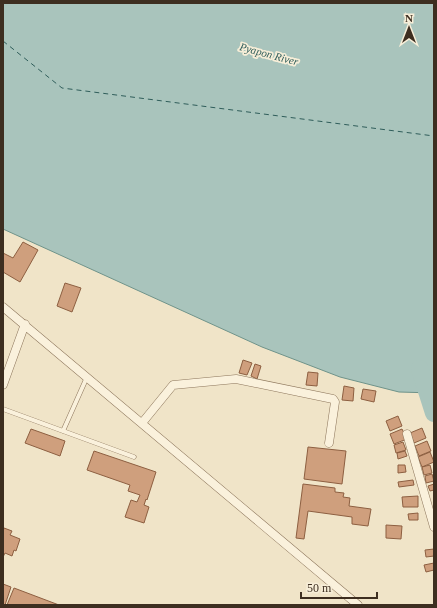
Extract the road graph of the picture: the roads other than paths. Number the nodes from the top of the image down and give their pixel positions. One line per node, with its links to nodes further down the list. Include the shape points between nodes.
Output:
1 (3, 307): 2 (street)
2 (25, 324): 3 (street); 4 (street)
3 (87, 377): 6 (street); 7 (lane)
4 (3, 385)
5 (3, 409): 7 (lane)
6 (142, 423): 9 (street, via 173,385 236,379 333,400 335,402); 12 (street)
7 (63, 431): 10 (lane)
8 (407, 434): 11 (street)
9 (329, 443)
10 (134, 457)
11 (434, 527)
12 (358, 605)

